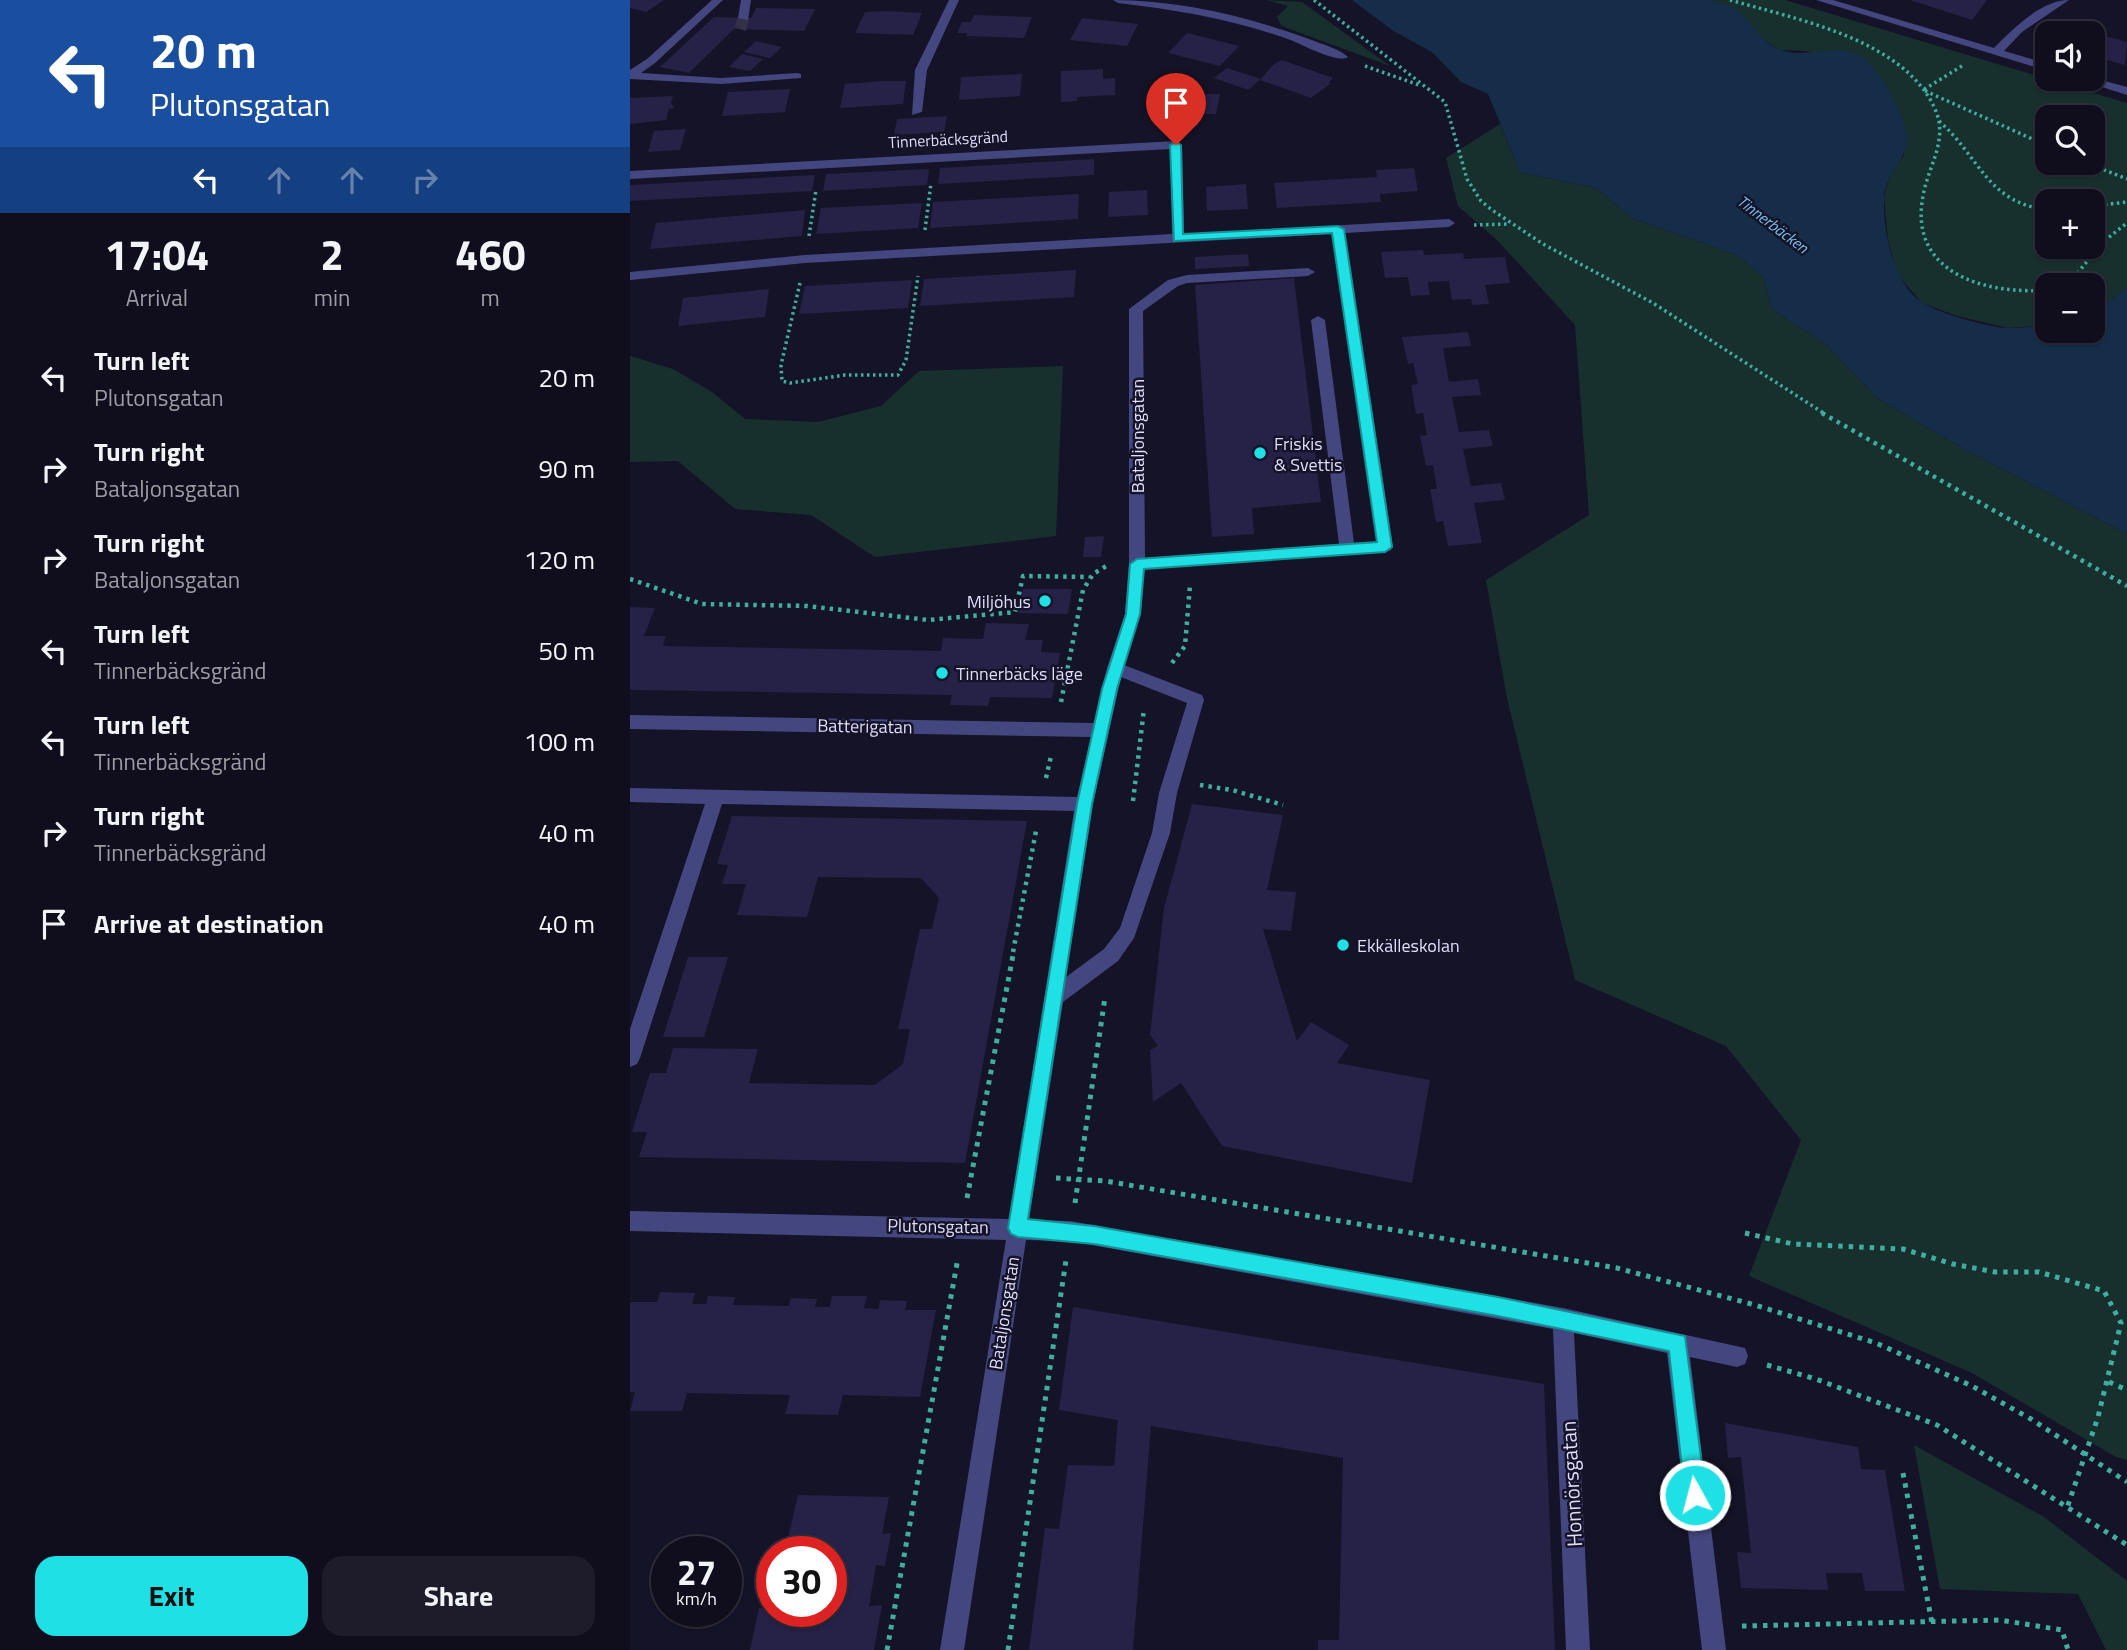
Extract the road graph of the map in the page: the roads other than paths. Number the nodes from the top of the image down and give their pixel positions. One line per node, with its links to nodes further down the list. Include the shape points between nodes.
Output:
1 (718, 0): 11 (street)
2 (747, 0): 7 (street)
3 (954, 0): 15 (street, via 921,70)
4 (1118, 0): 9 (street, via 1225,18)
5 (1821, 0): 8 (street)
6 (2064, 0): 8 (street, via 2018,30)
7 (741, 29)
8 (1996, 53): 10 (street)
9 (1342, 57)
10 (2035, 64)
11 (630, 76): 12 (street, via 721,81)
12 (796, 76)
13 (2105, 85): 14 (street)
14 (2127, 91)
15 (916, 111)
16 (630, 175): 19 (street, Tinnerbäcksgränd, via 1176,145)
17 (1448, 223): 18 (street)
18 (1338, 229): 19 (street); 23 (street, via 1385,547)
19 (1178, 238): 21 (street, via 805,259)
20 (1308, 272): 24 (street, Bataljonsgatan, via 1187,279 1173,283 1136,309)
21 (630, 276)
22 (1318, 320): 23 (street)
23 (1348, 550): 24 (street)
24 (1137, 564): 25 (street, Bataljonsgatan, via 1133,614)
25 (1115, 668): 27 (street, Bataljonsgatan); 31 (street, via 1196,700 1161,833 1128,932 1111,955)
26 (630, 722): 27 (street, Batterigatan)
27 (1100, 730): 30 (street, Bataljonsgatan)
28 (630, 795): 29 (street)
29 (716, 797): 30 (street); 32 (street)
30 (1084, 804): 31 (street, Bataljonsgatan)
31 (1056, 996): 34 (street, Bataljonsgatan)
32 (630, 1058)
33 (630, 1222): 34 (street, Plutonsgatan)
34 (1018, 1228): 35 (street, Plutonsgatan, via 1070,1231); 38 (street, Bataljonsgatan)
35 (1563, 1319): 36 (street, Plutonsgatan); 39 (street, Honnörsgatan)
36 (1678, 1343): 37 (street, Plutonsgatan); 40 (street)
37 (1737, 1356)
38 (952, 1650)
39 (1578, 1650)
40 (1714, 1650)

